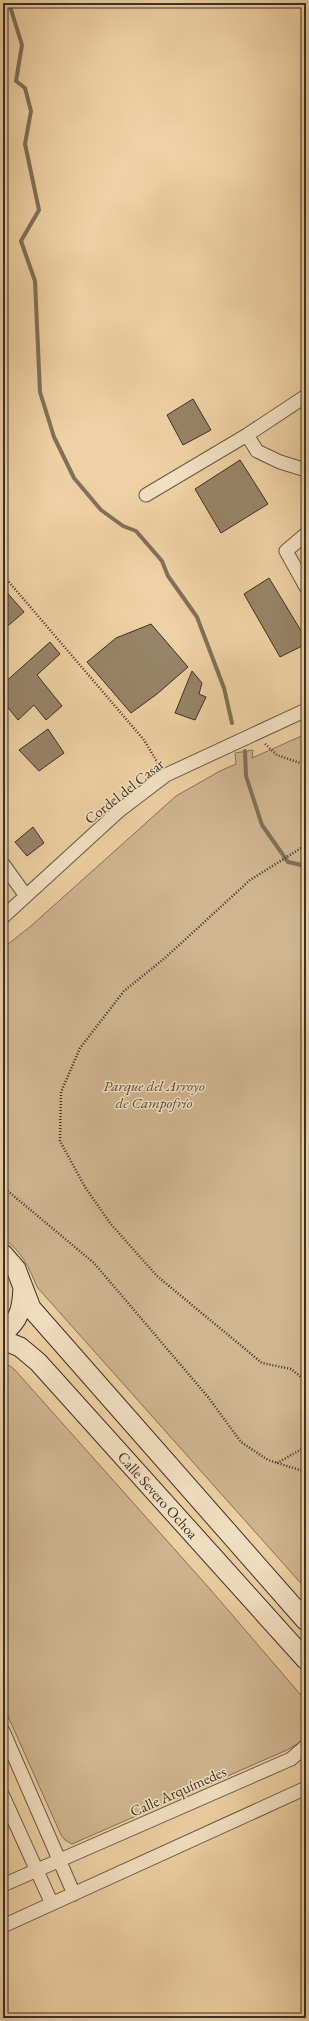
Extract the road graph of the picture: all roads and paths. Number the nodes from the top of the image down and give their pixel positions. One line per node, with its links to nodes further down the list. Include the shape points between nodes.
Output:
1 (306, 396): 2 (street)
2 (247, 434): 3 (street, via 257,452); 4 (street)
3 (306, 470)
4 (146, 496)
5 (306, 534): 7 (street, via 286,551)
6 (3, 575): 11 (path, via 144,740)
7 (306, 587)
8 (306, 710): 9 (street, Cordel del Casar)
9 (254, 734): 10 (path, via 277,755); 11 (street, Cordel del Casar)
10 (306, 765)
11 (166, 775): 14 (street, Cordel del Casar, via 120,810)
12 (306, 845): 21 (path, via 250,880 165,958 124,991 80,1048 61,1092 60,1141 85,1187 110,1223 157,1276 262,1363 291,1369)
13 (3, 864): 14 (street)
14 (26, 896): 15 (street, Cordel del Casar)
15 (3, 917)
16 (3, 1187): 23 (path, via 94,1263 208,1397 241,1442)
17 (3, 1254): 18 (main road, Calle Severo Ochoa, via 16,1268)
18 (23, 1287): 19 (main road, via 22,1307 13,1325); 25 (main road, Calle Severo Ochoa, via 32,1308 60,1342)
19 (3, 1333)
20 (3, 1340): 26 (main road, Calle Severo Ochoa, via 20,1346 38,1362)
21 (306, 1381)
22 (306, 1441): 23 (path, via 302,1450)
23 (277, 1463): 24 (path)
24 (306, 1472)
25 (306, 1621)
26 (306, 1660)
27 (3, 1731): 31 (street)
28 (306, 1746): 31 (street, Calle Arquímedes, via 291,1759)
29 (306, 1788): 34 (street)
30 (3, 1796): 32 (street)
31 (59, 1860): 32 (street, Calle Arquímedes); 34 (street)
32 (36, 1870): 33 (street, Calle Arquímedes); 35 (street)
33 (3, 1885)
34 (74, 1894): 35 (street)
35 (52, 1904): 36 (street)
36 (3, 1926)

